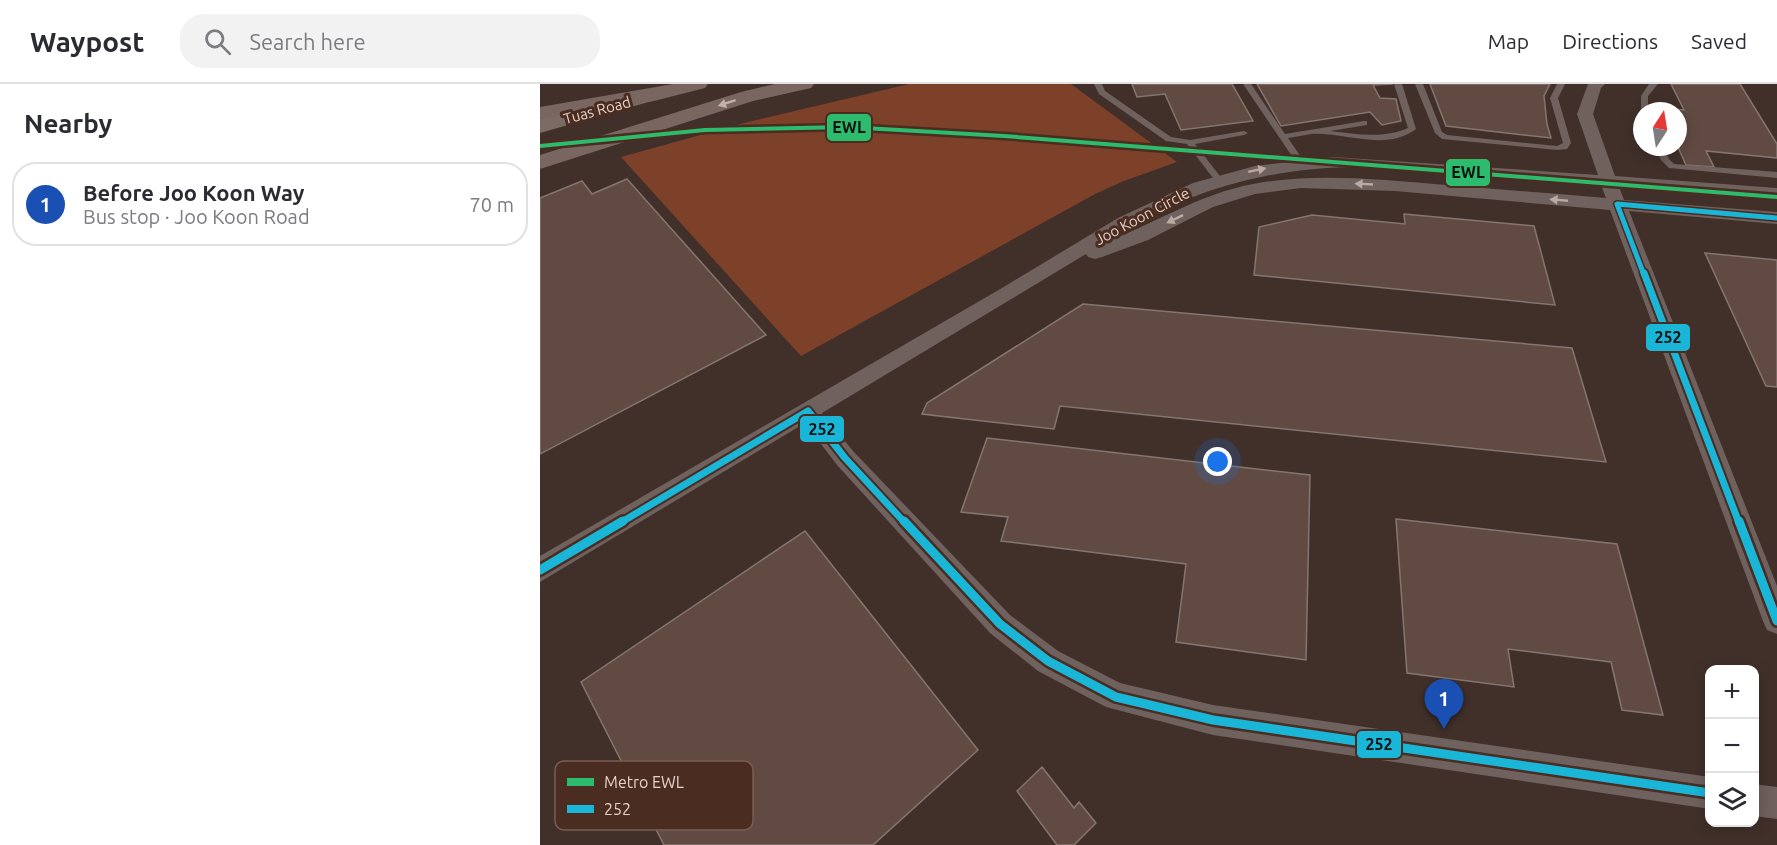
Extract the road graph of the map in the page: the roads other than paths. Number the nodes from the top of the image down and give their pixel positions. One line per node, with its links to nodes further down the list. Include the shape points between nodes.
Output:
1 (698, 84): 10 (highway)
2 (804, 84): 20 (highway, one-way to 20, via 748,96)
3 (1098, 84): 18 (lane, via 1102,92 1156,132)
4 (1247, 84): 17 (lane)
5 (1398, 84): 15 (lane, via 1412,129 1405,133 1381,137)
6 (1419, 84): 7 (lane, via 1439,133 1445,137 1557,148 1567,143 1554,98)
7 (1561, 84)
8 (1598, 84): 24 (street, via 1585,114)
9 (1654, 84): 11 (lane)
10 (654, 95): 12 (highway); 14 (main road, Tuas Road)
11 (1642, 102)
12 (540, 113)
13 (1364, 123): 15 (lane)
14 (540, 126)
15 (1314, 132): 17 (lane)
16 (1244, 133): 18 (lane)
17 (1282, 137): 21 (lane)
18 (1190, 142): 23 (lane)
19 (1663, 156): 22 (lane, via 1672,166)
20 (540, 162)
21 (1301, 163): 23 (street, Joo Koon Circle, one-way to 21); 24 (street, Joo Koon Circle, via 1362,162)
22 (1777, 175)
23 (1219, 180): 28 (street, Joo Koon Circle, via 1125,222)
24 (1608, 180): 25 (street, Joo Koon Circle); 26 (street)
25 (1777, 193)
26 (1617, 204): 27 (street, Joo Koon Circle); 28 (street, Joo Koon Circle, one-way to 28, via 1341,183 1274,186 1207,203 1140,236); 31 (street)
27 (1777, 218)
28 (1050, 269): 29 (street, Joo Koon Circle)
29 (808, 411): 30 (street, Joo Koon Circle); 32 (street, via 845,458 1000,624 1048,661 1116,697 1213,720)
30 (540, 570)
31 (1777, 621)
32 (1705, 792)
33 (1759, 801): 34 (street)
34 (1777, 803)

